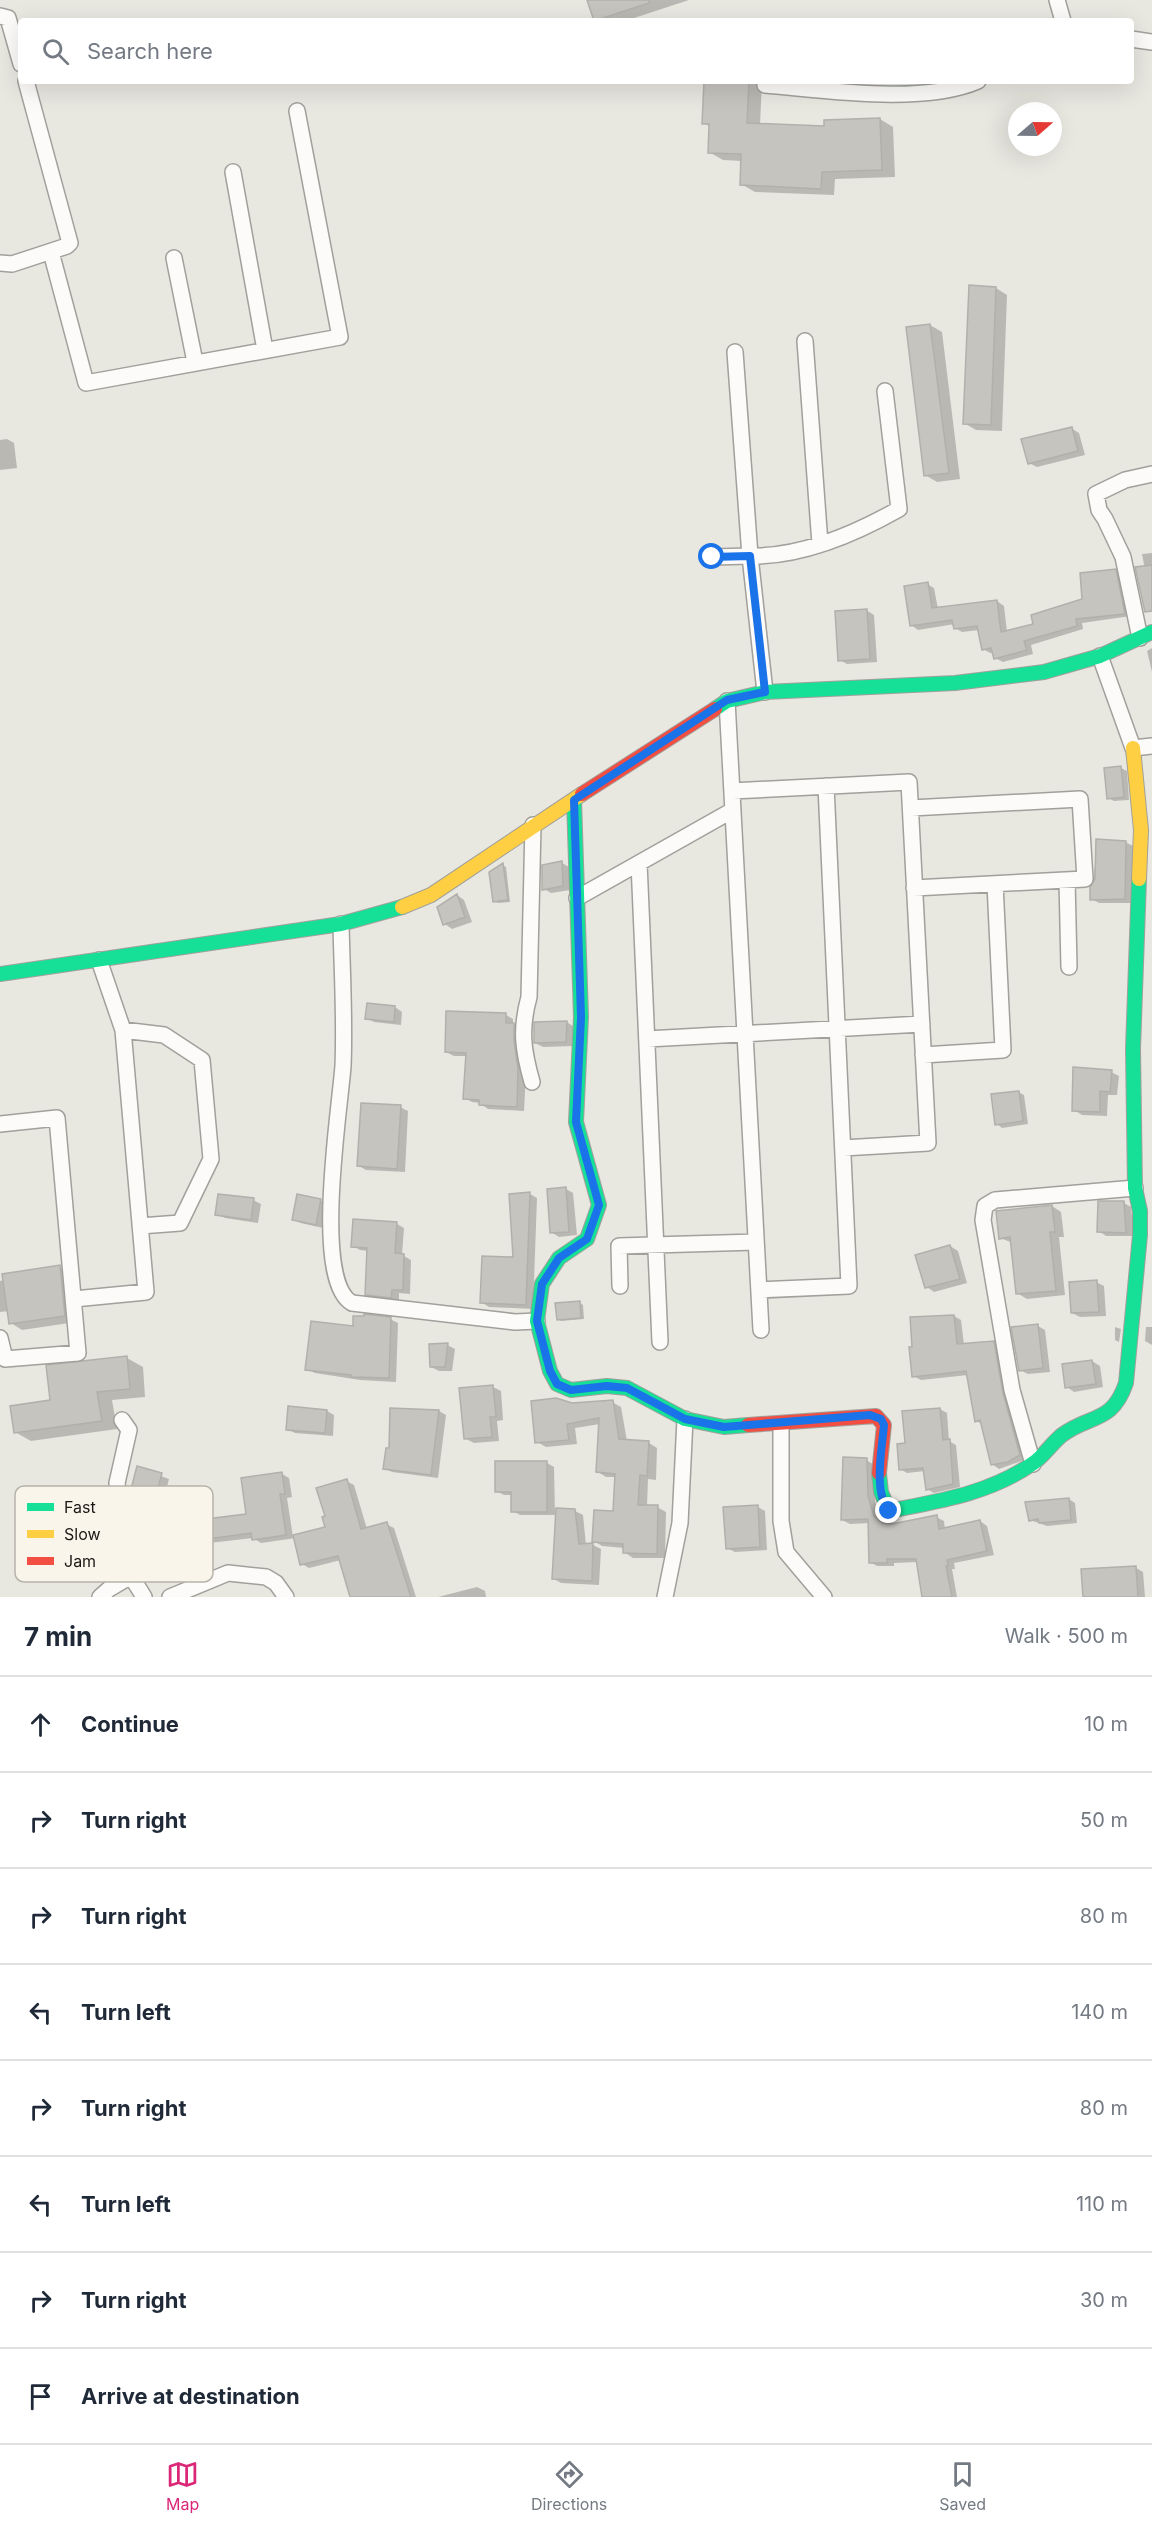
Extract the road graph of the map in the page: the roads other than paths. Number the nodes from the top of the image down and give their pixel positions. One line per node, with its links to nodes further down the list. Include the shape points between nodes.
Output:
1 (1057, 0): 3 (street)
2 (0, 16): 6 (street, via 8,18)
3 (1061, 18)
4 (1134, 39): 5 (street)
5 (1152, 42)
6 (18, 53)
7 (27, 84): 12 (street, via 70,243)
8 (969, 84): 9 (street, via 942,93 854,93)
9 (765, 85)
10 (297, 111): 16 (street, via 340,337)
11 (233, 172): 16 (street)
12 (51, 252): 14 (street, via 12,264); 18 (street, via 86,383)
13 (174, 258): 18 (street)
14 (1, 261)
15 (805, 341): 21 (street)
16 (265, 350): 18 (street)
17 (735, 352): 22 (street)
18 (195, 362)
19 (885, 391): 21 (street, via 899,509)
20 (1152, 474): 24 (street, via 1125,480 1096,494 1099,510 1123,557)
21 (820, 544): 22 (street)
22 (750, 556): 23 (street); 26 (street)
23 (712, 557)
24 (1146, 635): 25 (street)
25 (1100, 656): 26 (street, via 1044,672 955,683); 29 (street)
26 (765, 692): 27 (street)
27 (727, 700): 31 (street); 32 (street)
28 (1152, 746): 29 (street)
29 (1133, 748): 54 (street, via 1141,830 1133,1049)
30 (826, 786): 31 (street); 33 (street, via 909,782); 46 (street)
31 (732, 791): 34 (street)
32 (574, 800): 35 (street); 40 (street)
33 (910, 808): 37 (street, via 1080,799 1085,879); 39 (street)
34 (733, 810): 36 (street); 48 (street)
35 (533, 825): 41 (street, via 431,895); 51 (street, via 529,997 522,1023 524,1054)
36 (639, 863): 40 (street); 49 (street)
37 (1066, 880): 38 (street); 43 (street)
38 (995, 884): 39 (street); 50 (street, via 1003,1050)
39 (914, 888): 45 (street)
40 (577, 898): 61 (street, via 581,1017 576,1122 599,1205 587,1239 559,1258 542,1284)
41 (341, 924): 42 (street); 61 (street, via 343,1065 331,1242 344,1297 352,1303 515,1322)
42 (99, 960): 44 (street); 47 (street)
43 (1070, 967)
44 (0, 975)
45 (922, 1024): 46 (street); 50 (street)
46 (837, 1029): 48 (street); 53 (street)
47 (123, 1030): 55 (street); 55 (street, via 164,1035 202,1060 211,1159 180,1222)
48 (745, 1034): 49 (street); 56 (street)
49 (647, 1040): 57 (street)
50 (923, 1055): 53 (street, via 928,1143)
51 (532, 1082)
52 (0, 1124): 60 (street, via 57,1119)
53 (843, 1148): 59 (street, via 849,1286)
54 (1136, 1188): 68 (street, via 1140,1235 1122,1398 1112,1410 1062,1434); 68 (street, via 995,1200 985,1206 983,1220 1011,1390)
55 (140, 1226): 60 (street, via 146,1292)
56 (756, 1242): 57 (street); 59 (street)
57 (656, 1244): 58 (street, via 619,1246); 64 (street)
58 (620, 1286)
59 (759, 1290): 62 (street)
60 (74, 1299): 63 (street, via 78,1353 5,1359)
61 (537, 1321): 65 (street, via 557,1384 571,1390 627,1388)
62 (761, 1329)
63 (0, 1338)
64 (660, 1342)
65 (685, 1419): 67 (street, via 724,1427); 78 (street, via 680,1522)
66 (123, 1420): 69 (street, via 129,1430)
67 (781, 1424): 68 (street, via 870,1415 881,1419 884,1425 880,1486 883,1504 889,1511 975,1493); 79 (street, via 781,1521 786,1552)
68 (1033, 1464)
69 (117, 1486)
70 (213, 1579): 77 (street, via 228,1573 266,1577)
71 (121, 1582): 74 (street)
72 (135, 1582): 75 (street)
73 (204, 1582): 76 (street)
74 (100, 1597)
75 (144, 1597)
76 (170, 1597)
77 (286, 1597)
78 (665, 1597)
79 (824, 1597)

